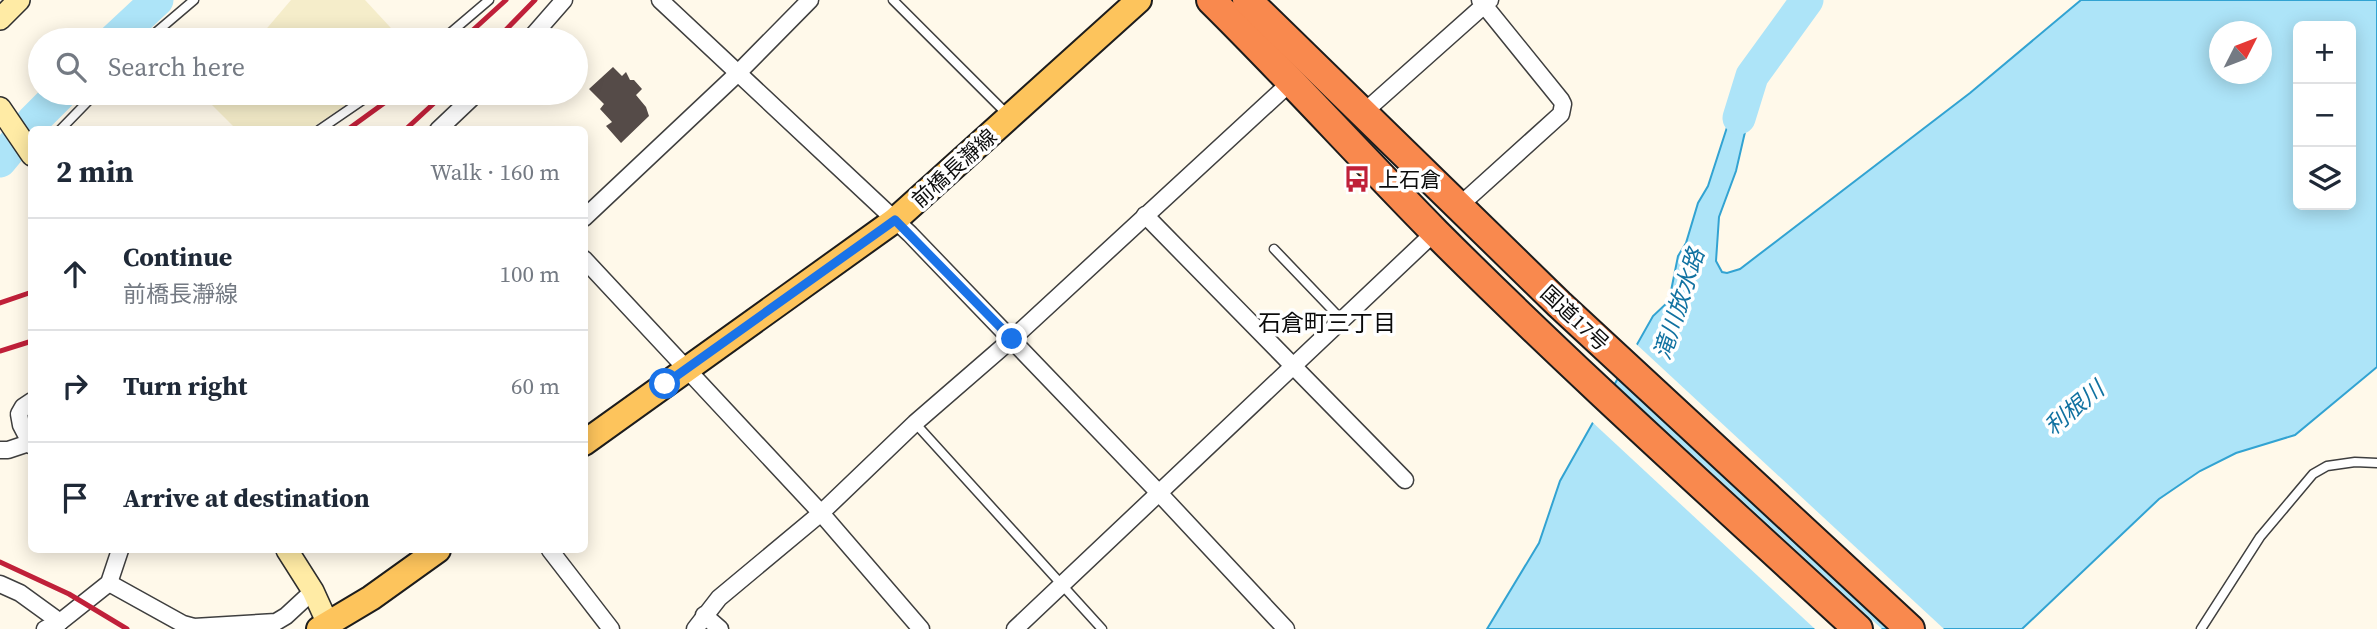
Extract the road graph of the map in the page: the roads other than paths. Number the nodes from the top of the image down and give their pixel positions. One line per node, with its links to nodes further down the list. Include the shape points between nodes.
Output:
1 (19, 0): 12 (street)
2 (194, 0): 13 (lane)
3 (489, 0): 14 (lane)
4 (564, 0): 15 (street)
5 (660, 0): 16 (street)
6 (810, 0): 16 (street)
7 (893, 0): 24 (lane)
8 (1211, 0): 17 (highway, 国道17号)
9 (1247, 0): 21 (highway, 国道17号)
10 (1137, 1): 24 (main road, 前橋長瀞線)
11 (1485, 2): 21 (street); 30 (street, via 1563,108)
12 (0, 19)
13 (161, 28)
14 (456, 28)
15 (540, 28)
16 (737, 74): 31 (street); 33 (street)
17 (1292, 81): 32 (street); 34 (highway, 国道17号)
18 (84, 105): 25 (lane)
19 (355, 105): 26 (lane)
20 (466, 105): 23 (street)
21 (1363, 113): 30 (highway, 国道17号)
22 (4, 114): 29 (street)
23 (454, 117): 27 (street); 28 (street)
24 (1010, 117): 33 (main road, 前橋長瀞線)
25 (64, 126)
26 (325, 126)
27 (444, 126)
28 (462, 126)
29 (28, 149)
30 (1458, 207): 70 (highway, 国道17号)
31 (588, 214)
32 (1145, 215): 38 (street); 39 (street)
33 (895, 220): 38 (street); 40 (main road, 前橋長瀞線)
34 (1435, 232): 37 (street); 69 (highway, 国道17号)
35 (1274, 249): 37 (lane)
36 (588, 263): 40 (street)
37 (1341, 319): 39 (street)
38 (1012, 339): 42 (street); 49 (street)
39 (1294, 365): 48 (street); 49 (street)
40 (685, 369): 44 (main road, 前橋長瀞線); 50 (street)
41 (28, 404): 43 (street, via 19,414)
42 (915, 423): 50 (street); 57 (lane)
43 (28, 439)
44 (588, 440)
45 (28, 445): 46 (street)
46 (0, 450)
47 (2377, 463): 71 (lane, via 2327,466 2313,474 2260,537)
48 (1405, 480)
49 (1160, 494): 57 (street); 68 (street)
50 (821, 513): 60 (street, via 719,598); 65 (street)
51 (119, 553): 55 (street)
52 (288, 553): 58 (street)
53 (434, 553): 61 (main road)
54 (552, 553): 63 (street)
55 (108, 583): 58 (street, via 194,627 276,621); 59 (street)
56 (0, 584): 59 (street)
57 (1062, 585): 66 (street); 67 (lane)
58 (313, 591): 61 (street)
59 (60, 622): 62 (street)
60 (700, 622): 64 (street)
61 (326, 627)
62 (45, 629)
63 (611, 629)
64 (720, 629)
65 (921, 629)
66 (1015, 629)
67 (1102, 629)
68 (1286, 629)
69 (1858, 629)
70 (1910, 629)
71 (2200, 629)

